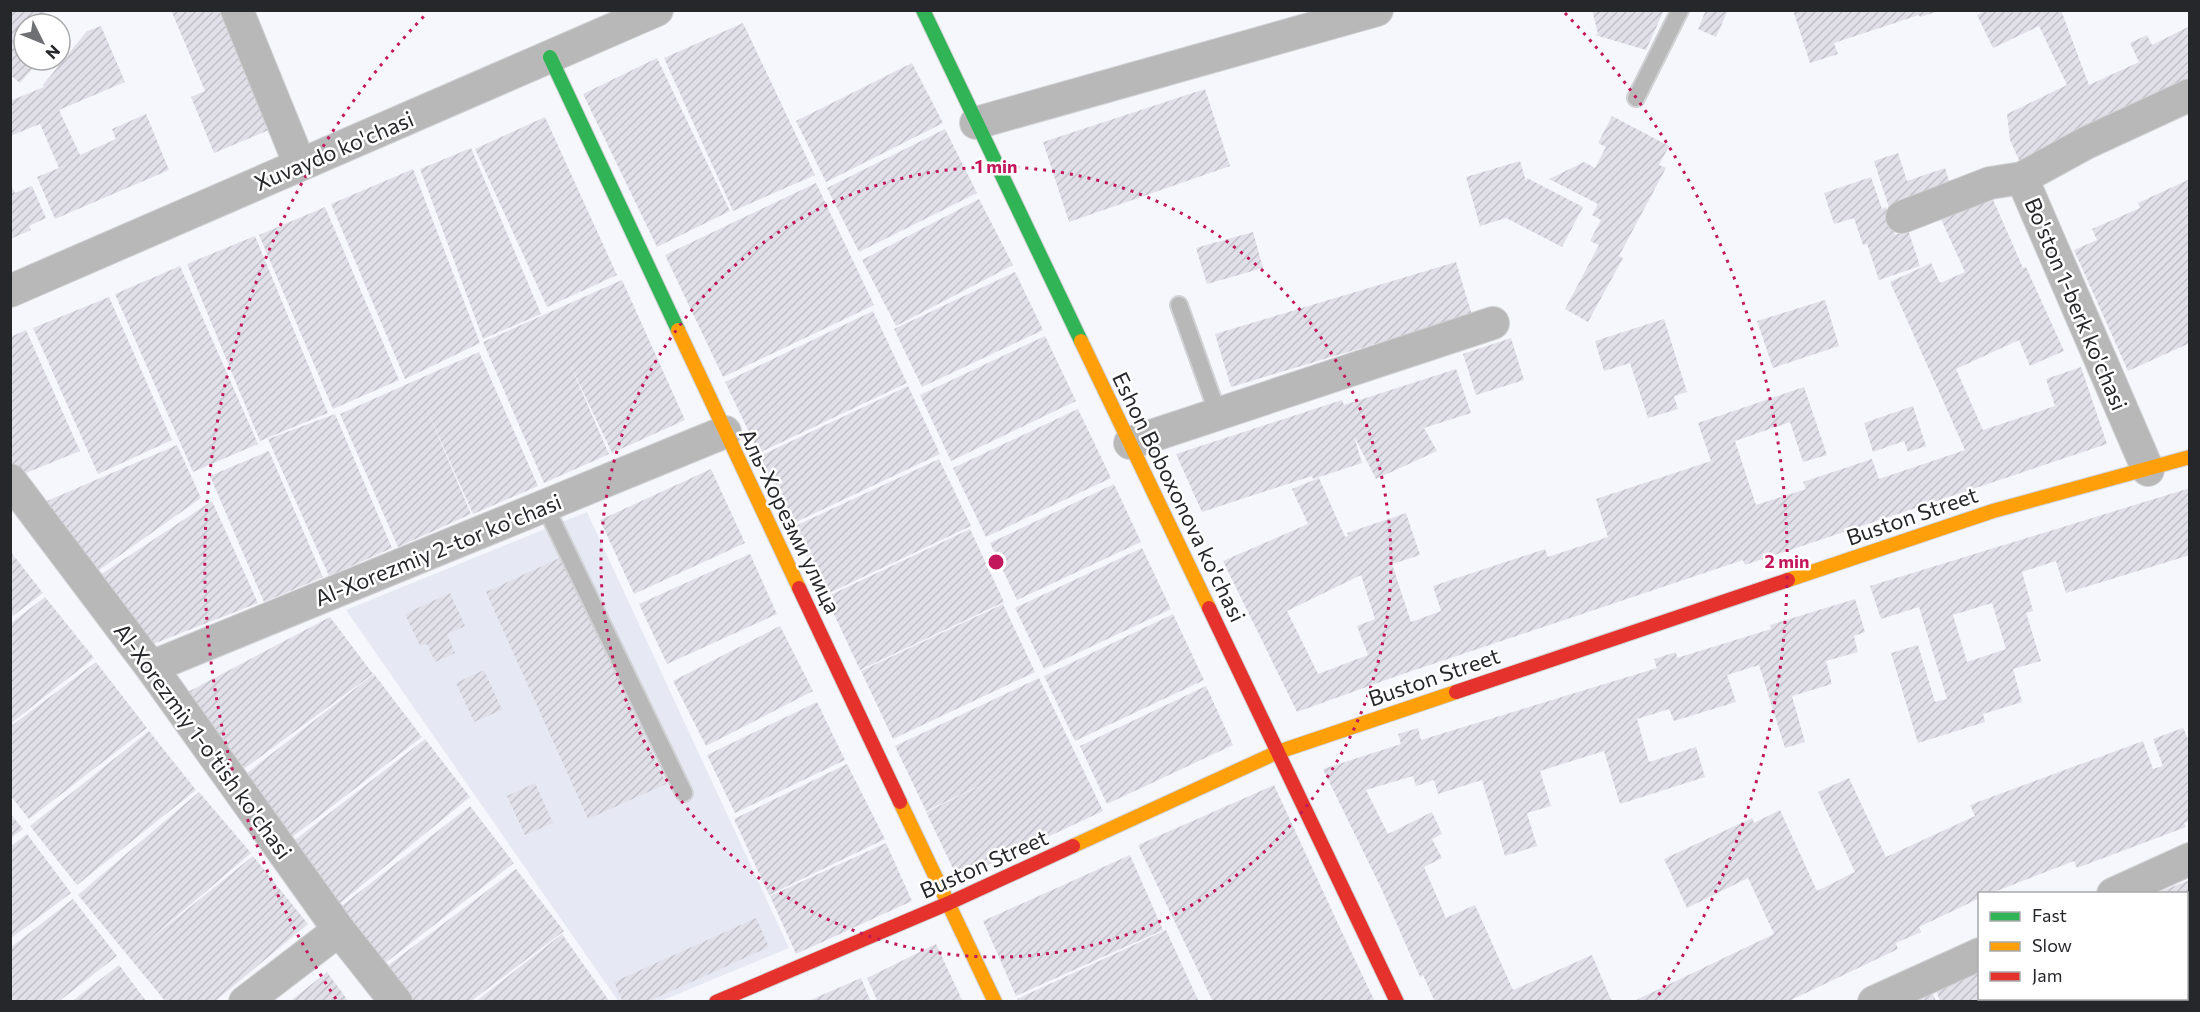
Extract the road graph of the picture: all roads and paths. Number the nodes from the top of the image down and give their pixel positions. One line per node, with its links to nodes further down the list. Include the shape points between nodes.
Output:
1 (237, 10): 10 (street)
2 (657, 10): 6 (street, Xuvaydo ko'chasi)
3 (922, 10): 9 (street, Eshon Boboxonova ko'chasi)
4 (1377, 10): 9 (street)
5 (1680, 10): 8 (lane)
6 (550, 57): 10 (street, Xuvaydo ko'chasi); 17 (street, Аль-Хорезми улица)
7 (2190, 95): 11 (street, Bo'ston 1-berk ko'chasi, via 2086,143)
8 (1636, 98)
9 (976, 123): 18 (street, Eshon Boboxonova ko'chasi)
10 (300, 165): 13 (street, Xuvaydo ko'chasi)
11 (2022, 178): 12 (street, via 1990,183); 20 (street, Bo'ston 1-berk ko'chasi)
12 (1902, 217)
13 (10, 291)
14 (1179, 305): 16 (lane)
15 (1493, 323): 16 (street)
16 (1218, 414): 18 (street)
17 (724, 432): 22 (street, Al-Xorezmiy 2-tor ko'chasi); 28 (street, Аль-Хорезми улица)
18 (1130, 444): 24 (street, Eshon Boboxonova ko'chasi)
19 (2190, 457): 20 (street, Buston Street)
20 (2148, 470): 24 (street, Buston Street, via 1993,511)
21 (10, 480): 23 (street, Al-Xorezmiy 1-o'tish ko'chasi)
22 (545, 506): 23 (street, Al-Xorezmiy 2-tor ko'chasi); 25 (lane)
23 (151, 667): 29 (street, Al-Xorezmiy 1-o'tish ko'chasi)
24 (1278, 752): 28 (street, Buston Street); 35 (street, Eshon Boboxonova ko'chasi)
25 (684, 793)
26 (2190, 859): 27 (street)
27 (2117, 892)
28 (950, 903): 33 (street, Buston Street); 34 (street, Аль-Хорезми улица)
29 (339, 930): 31 (street); 32 (street, Al-Xorezmiy 1-o'tish ko'chasi)
30 (1978, 955): 36 (street)
31 (246, 1002)
32 (396, 1002)
33 (716, 1002)
34 (995, 1002)
35 (1397, 1002)
36 (1874, 1002)

